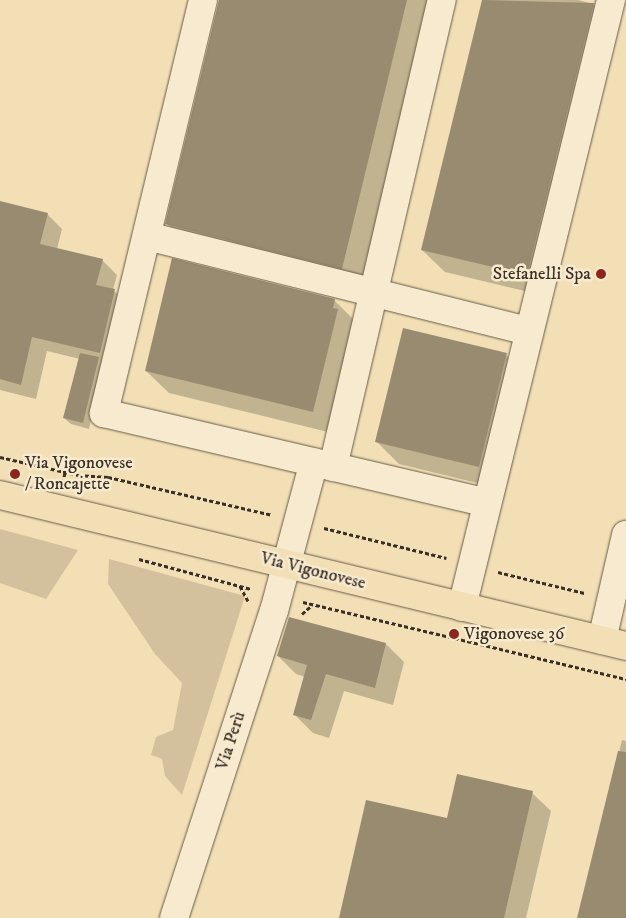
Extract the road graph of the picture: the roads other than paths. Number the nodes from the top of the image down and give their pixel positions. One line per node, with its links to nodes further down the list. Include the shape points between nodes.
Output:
1 (203, 0): 4 (street)
2 (442, 0): 5 (street, Via Perù)
3 (612, 0): 6 (street)
4 (146, 236): 5 (street); 7 (street, via 104,413)
5 (374, 294): 6 (street); 7 (street, Via Perù)
6 (528, 331): 9 (street)
7 (324, 465): 9 (street); 11 (street, Via Perù)
8 (0, 495): 11 (main road, Via Vigonovese)
9 (487, 503): 12 (street)
10 (626, 535): 13 (street)
11 (288, 565): 12 (main road, Via Vigonovese); 14 (street, Via Perù)
12 (462, 607): 13 (main road, Via Vigonovese)
13 (614, 643)
14 (174, 918)

